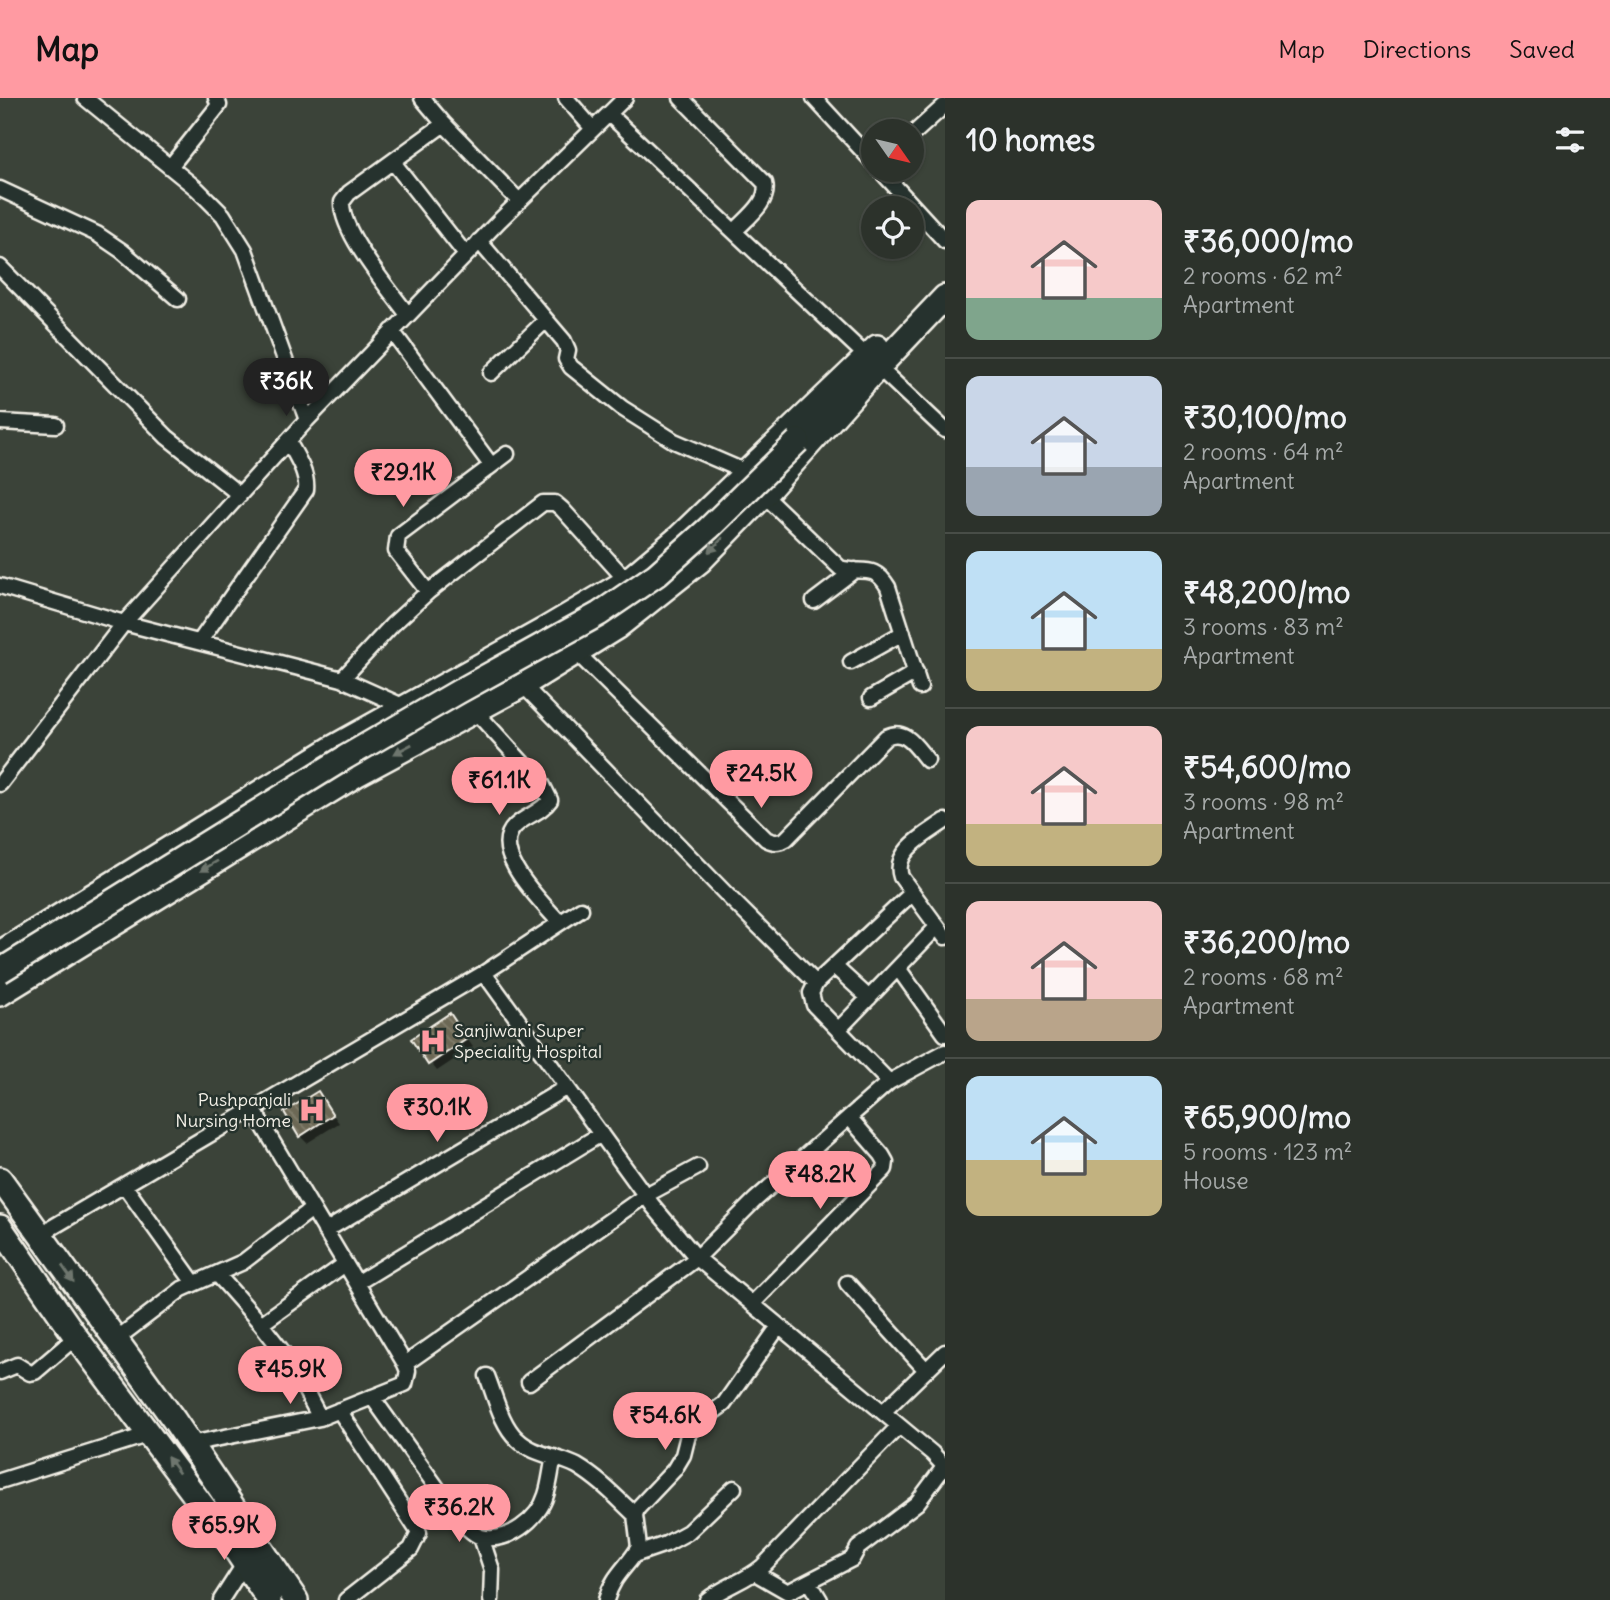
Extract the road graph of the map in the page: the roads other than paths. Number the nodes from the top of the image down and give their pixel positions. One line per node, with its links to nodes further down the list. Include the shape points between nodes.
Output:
1 (85, 98): 15 (street)
2 (422, 98): 10 (street)
3 (566, 98): 12 (street)
4 (625, 98): 9 (street)
5 (681, 98): 19 (street, via 765,183 765,198)
6 (814, 98): 13 (street)
7 (222, 100): 15 (street)
8 (944, 106): 11 (street)
9 (609, 114): 12 (street); 19 (street)
10 (444, 124): 14 (street); 18 (street)
11 (924, 124)
12 (593, 129): 18 (street)
13 (861, 149)
14 (393, 162): 22 (street); 27 (street, via 349,193 342,210 365,257)
15 (170, 167): 33 (street, via 223,215 245,250)
16 (891, 182): 20 (street)
17 (0, 188): 26 (street, via 97,234)
18 (519, 201): 21 (street)
19 (735, 231): 30 (street)
20 (945, 241)
21 (479, 242): 22 (street); 28 (street)
22 (466, 255): 27 (street)
23 (0, 267): 41 (street, via 167,437)
24 (945, 277): 30 (main road)
25 (945, 297): 30 (main road)
26 (178, 299)
27 (408, 315): 29 (street)
28 (546, 320): 31 (street); 40 (street, via 564,341 571,367 622,408 674,441)
29 (392, 331): 33 (street); 39 (street)
30 (874, 361): 32 (main road); 36 (street)
31 (491, 373)
32 (826, 411): 40 (main road); 42 (main road); 73 (main road, bridge, via 709,528 665,567 599,614 346,757)
33 (307, 420): 37 (street)
34 (0, 422): 35 (street)
35 (56, 425)
36 (945, 430)
37 (288, 441): 41 (street); 50 (street, via 307,482 306,490)
38 (507, 454): 39 (street)
39 (491, 465): 46 (street, via 398,536 396,551)
40 (746, 472): 44 (main road)
41 (240, 495): 48 (street)
42 (764, 495): 43 (street, via 831,561); 51 (main road, one-way to 51, via 700,561 617,627)
43 (855, 570): 47 (street); 49 (street, via 868,570 883,578)
44 (626, 581): 46 (street, via 562,509 549,502); 58 (main road)
45 (0, 586): 48 (street)
46 (428, 592): 54 (street)
47 (814, 601)
48 (124, 623): 50 (street); 62 (street)
49 (903, 633): 52 (street); 53 (street)
50 (200, 642): 54 (street)
51 (576, 652): 55 (main road); 61 (street, via 773,842 786,839 893,733 904,735)
52 (851, 662)
53 (916, 673): 56 (street); 57 (street)
54 (342, 679): 58 (street)
55 (523, 685): 59 (main road); 75 (street)
56 (920, 687)
57 (871, 698)
58 (406, 708): 60 (street); 63 (main road)
59 (475, 711): 60 (main road); 68 (street, via 549,793 545,808 517,823 507,850 518,873)
60 (445, 726): 65 (main road, one-way to 65)
61 (927, 760)
62 (0, 784)
63 (232, 811): 65 (main road); 70 (main road)
64 (945, 821): 66 (street, via 899,860 901,877)
65 (252, 839): 76 (main road, one-way to 76)
66 (912, 892): 69 (street); 71 (street)
67 (581, 909): 68 (street)
68 (560, 923): 74 (street)
69 (941, 932): 72 (street)
70 (0, 953)
71 (834, 966): 75 (street); 77 (street)
72 (898, 968): 77 (street); 79 (street)
73 (0, 971)
74 (484, 973): 82 (street); 83 (street)
75 (816, 983): 78 (street, via 811,1000)
76 (0, 994)
77 (869, 998): 78 (street)
78 (838, 1030): 81 (street)
79 (945, 1034)
80 (945, 1052): 81 (street)
81 (889, 1082): 84 (street)
82 (567, 1087): 85 (street); 92 (street)
83 (253, 1109): 88 (street); 90 (street)
84 (849, 1117): 94 (street); 100 (street, via 883,1155 885,1169)
85 (601, 1134): 89 (street); 98 (street)
86 (698, 1167): 89 (street)
87 (0, 1179): 93 (main road)
88 (124, 1185): 93 (street); 97 (street)
89 (646, 1195): 94 (street); 106 (street)
90 (312, 1209): 92 (street); 96 (street, via 243,1262)
91 (0, 1227): 103 (main road)
92 (325, 1231): 95 (street)
93 (41, 1234): 104 (main road, one-way to 104)
94 (697, 1258): 100 (street); 110 (street)
95 (345, 1264): 98 (street); 101 (street)
96 (217, 1274): 97 (street); 101 (street)
97 (194, 1283): 104 (street)
98 (357, 1283): 106 (street)
99 (847, 1283): 107 (street)
100 (752, 1304): 102 (street)
101 (261, 1324): 114 (street, via 290,1361)
102 (779, 1326): 113 (street); 122 (street, via 724,1404 694,1426 674,1470)
103 (76, 1338): 108 (street, via 35,1372 17,1365); 116 (main road)
104 (115, 1340): 117 (main road)
105 (945, 1352): 107 (street)
106 (405, 1364): 111 (street, via 405,1384)
107 (926, 1370): 113 (street)
108 (0, 1372)
109 (487, 1376): 118 (street, via 516,1438)
110 (529, 1382)
111 (372, 1397): 112 (street); 123 (street, via 463,1524)
112 (339, 1410): 114 (street); 131 (street, via 419,1533 411,1549)
113 (883, 1412): 115 (street)
114 (320, 1418): 117 (street)
115 (899, 1426): 119 (street); 126 (street)
116 (150, 1434): 120 (street); 124 (main road, one-way to 116)
117 (190, 1444): 124 (main road)
118 (554, 1457): 122 (street, via 587,1472); 123 (street, via 539,1510 528,1522 498,1537)
119 (945, 1467): 127 (street, via 917,1503 858,1548 852,1559)
120 (0, 1481)
121 (734, 1488): 125 (street, via 682,1536)
122 (635, 1515): 125 (street, via 639,1536)
123 (481, 1537): 132 (street, via 492,1570)
124 (251, 1555): 128 (street); 129 (main road); 130 (main road)
125 (635, 1555): 133 (street, via 617,1574)
126 (755, 1573): 127 (street, via 788,1592); 134 (street)
127 (809, 1582): 135 (street)
128 (221, 1600)
129 (269, 1600)
130 (296, 1600)
131 (346, 1600)
132 (491, 1600)
133 (606, 1600)
134 (707, 1600)
135 (820, 1600)

